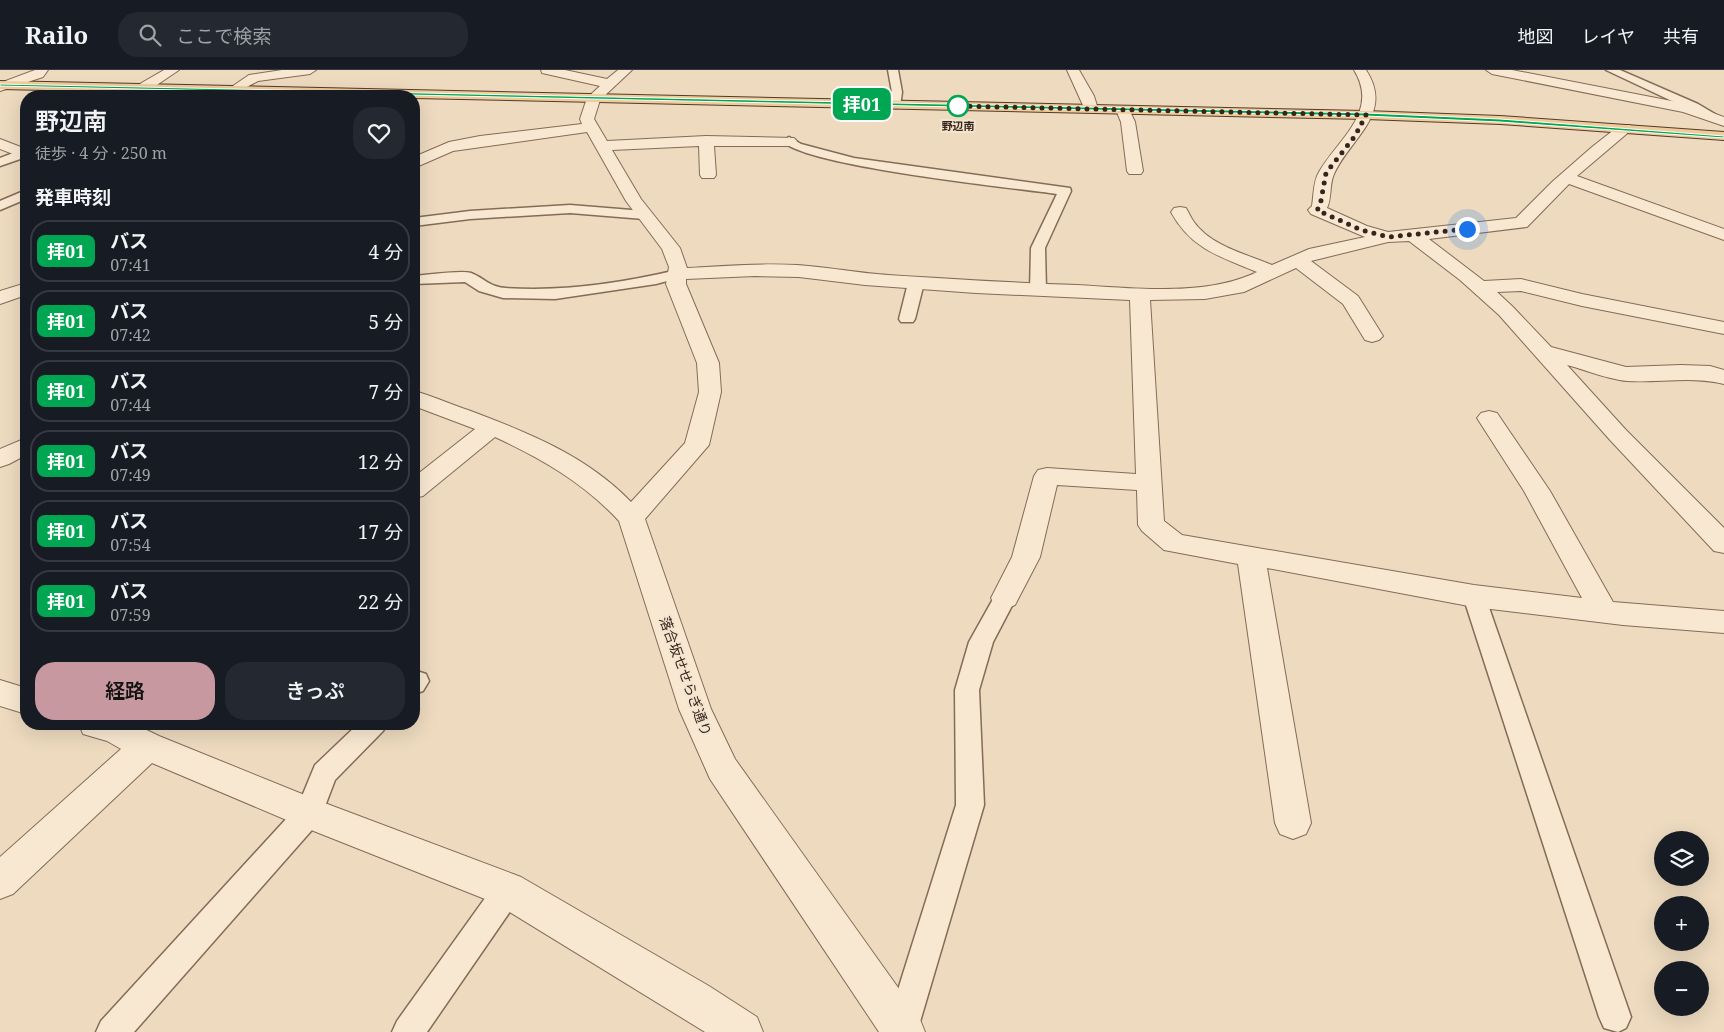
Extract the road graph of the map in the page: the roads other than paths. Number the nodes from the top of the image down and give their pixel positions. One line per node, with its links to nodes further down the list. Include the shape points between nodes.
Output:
1 (42, 70): 12 (street)
2 (173, 70): 13 (street)
3 (310, 70): 14 (street, via 254,78)
4 (547, 70): 11 (street)
5 (626, 70): 11 (street)
6 (893, 70): 17 (lane)
7 (1073, 70): 18 (street)
8 (1360, 70): 20 (street, via 1368,82)
9 (1492, 70): 21 (street, via 1646,99)
10 (1610, 70): 21 (lane)
11 (610, 84): 16 (street)
12 (2, 86): 13 (main road)
13 (143, 88): 14 (main road)
14 (234, 90)
15 (420, 94): 16 (main road)
16 (594, 98): 17 (main road); 22 (street, via 587,119)
17 (896, 104): 18 (main road)
18 (1091, 109): 19 (main road)
19 (1124, 110): 20 (main road); 33 (street)
20 (1366, 115): 23 (main road); 41 (street, via 1355,136 1326,173)
21 (1719, 119)
22 (592, 127): 28 (street); 31 (street, via 480,140 449,147)
23 (1625, 128): 24 (main road); 35 (street)
24 (1724, 136)
25 (706, 141): 26 (street); 28 (street); 34 (street)
26 (789, 141): 51 (lane, via 796,147 854,162 1064,191 1038,248)
27 (0, 144): 29 (street)
28 (603, 146): 39 (street)
29 (20, 151)
30 (20, 155): 32 (lane)
31 (420, 160)
32 (0, 162)
33 (1135, 171)
34 (708, 175)
35 (1568, 178): 42 (street, via 1536,205 1521,223); 43 (street)
36 (20, 197): 37 (lane)
37 (0, 206)
38 (1180, 212): 46 (street, via 1185,225 1200,238)
39 (644, 215): 40 (lane, via 570,209); 47 (street, via 671,248 678,267)
40 (420, 221)
41 (1315, 230): 44 (street); 44 (street, via 1361,230); 45 (street)
42 (1413, 235): 44 (street); 50 (street)
43 (1724, 235)
44 (1388, 237)
45 (1297, 260): 46 (street); 57 (street, via 1352,300)
46 (1273, 272): 53 (street, via 1227,291)
47 (677, 274): 48 (lane, via 656,280 555,294 503,293 484,288 468,277); 49 (street, via 799,271); 67 (street, via 676,284 708,363 710,392 697,445)
48 (420, 280)
49 (916, 283): 51 (street); 55 (lane)
50 (1478, 287): 56 (street, via 1521,285); 58 (street, via 1506,311)
51 (1038, 290): 53 (street)
52 (20, 291): 54 (street)
53 (1140, 294): 65 (street)
54 (0, 298)
55 (907, 319)
56 (1724, 328)
57 (1372, 336)
58 (1546, 354): 59 (street, via 1626,374 1681,372); 68 (street, via 1618,435)
59 (1724, 377)
60 (420, 400): 62 (street, 落合坂せせらぎ通り)
61 (1489, 418): 72 (street, via 1537,491)
62 (493, 427): 66 (street); 67 (street, 落合坂せせらぎ通り, via 574,469 617,500)
63 (20, 448): 64 (street)
64 (0, 459)
65 (1147, 484): 69 (street, via 1150,525 1174,544); 71 (street, via 1048,476 1026,557)
66 (420, 485)
67 (631, 518): 83 (street, 落合坂せせらぎ通り, via 695,709 722,769)
68 (1724, 544)
69 (1251, 555): 70 (street); 79 (street)
70 (1474, 596): 72 (street); 82 (lane)
71 (1004, 598): 83 (lane, via 981,642 967,690 970,806)
72 (1604, 612): 73 (street)
73 (1724, 622)
74 (0, 693): 75 (street)
75 (20, 699)
76 (368, 730): 78 (lane, via 324,773)
77 (121, 731): 78 (street); 80 (street)
78 (309, 813): 81 (street); 84 (lane)
79 (1293, 823)
80 (0, 881)
81 (508, 890): 85 (lane); 86 (street)
82 (1615, 1017)
83 (903, 1030)
84 (112, 1032)
85 (408, 1032)
86 (742, 1032)

